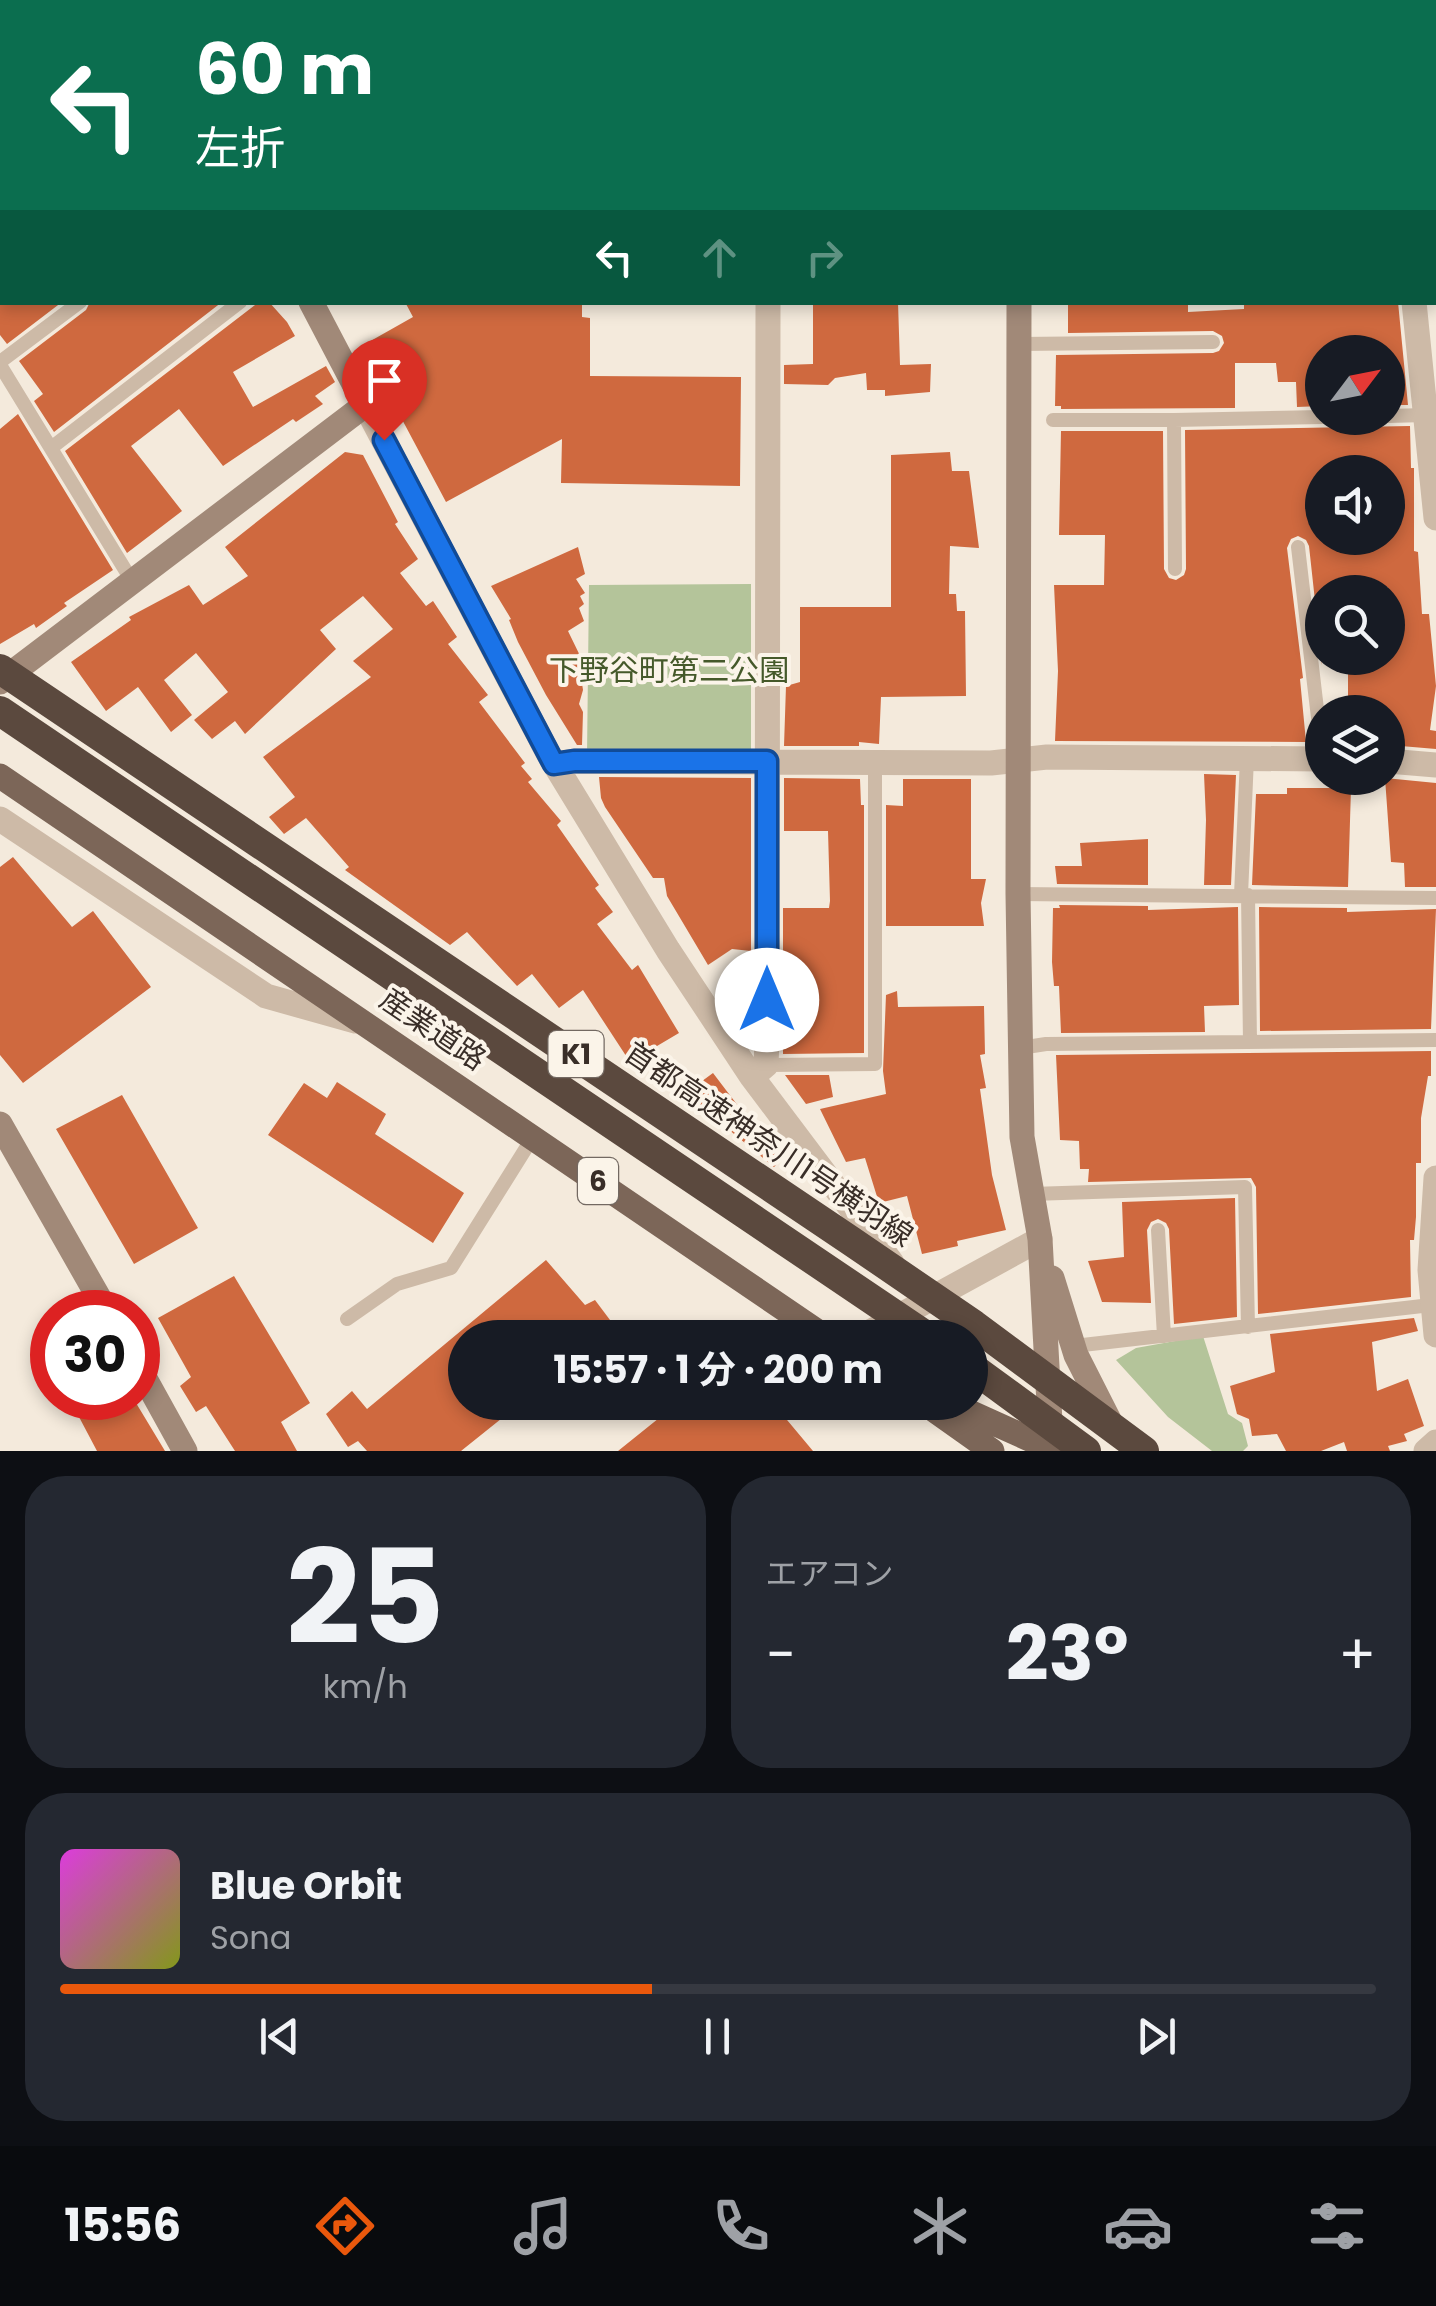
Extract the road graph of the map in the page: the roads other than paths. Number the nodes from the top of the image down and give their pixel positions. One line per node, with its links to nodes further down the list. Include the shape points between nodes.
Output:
1 (76, 305): 9 (lane)
2 (236, 305): 16 (lane)
3 (313, 305): 10 (street)
4 (768, 305): 28 (street)
5 (1019, 305): 8 (street)
6 (1414, 305): 12 (street)
7 (1214, 342): 8 (lane)
8 (1019, 344): 29 (street)
9 (0, 363): 16 (lane)
10 (365, 405): 21 (street); 32 (street)
11 (1405, 416): 12 (lane)
12 (1426, 416): 17 (street)
13 (1305, 417): 15 (lane)
14 (1053, 420): 15 (lane)
15 (1174, 420): 20 (lane)
16 (51, 448): 21 (lane)
17 (1435, 490): 18 (street)
18 (1436, 518)
19 (1298, 547): 24 (lane)
20 (1175, 569)
21 (132, 581): 23 (street)
22 (0, 669): 71 (highway, 首都高速神奈川1号横羽線 / K1, bridge, via 866,1252)
23 (0, 682)
24 (1315, 695)
25 (0, 711): 56 (highway, K1, bridge)
26 (1305, 756): 27 (street)
27 (1247, 758): 29 (street); 37 (lane)
28 (767, 761): 31 (street); 32 (street); 43 (street)
29 (1020, 761): 31 (street); 36 (street)
30 (1405, 762): 33 (street)
31 (875, 763): 43 (lane, via 875,1064)
32 (554, 764): 43 (street, via 668,950)
33 (1436, 765)
34 (0, 776): 39 (main road, 産業道路 / 6)
35 (0, 820): 39 (street, via 266,996)
36 (1018, 894): 37 (lane); 42 (street)
37 (1244, 895): 38 (lane); 41 (lane)
38 (1436, 898)
39 (370, 1024): 45 (main road, 産業道路 / 6)
40 (1436, 1040): 41 (lane)
41 (1250, 1042): 42 (lane)
42 (1020, 1048): 47 (street, via 1022,1136)
43 (759, 1071): 51 (street)
44 (0, 1124): 50 (street)
45 (533, 1137): 53 (lane, via 451,1268 397,1284); 54 (main road, 産業道路 / 6)
46 (1436, 1178): 52 (street)
47 (1032, 1194): 49 (street); 57 (lane, via 1245,1187)
48 (1158, 1230): 59 (lane)
49 (1040, 1240): 51 (street); 60 (street); 66 (street)
50 (94, 1290)
51 (922, 1303): 55 (street)
52 (1434, 1305): 57 (lane); 58 (street)
53 (347, 1318)
54 (801, 1320)
55 (891, 1320)
56 (903, 1320)
57 (1248, 1327): 59 (lane)
58 (1436, 1335)
59 (1164, 1336): 60 (lane)
60 (1074, 1346): 70 (street)
61 (988, 1379): 69 (highway, bridge)
62 (160, 1406): 67 (street)
63 (948, 1420): 68 (main road)
64 (987, 1420): 66 (main road)
65 (1436, 1442): 72 (street)
66 (1053, 1450)
67 (185, 1451)
68 (992, 1451)
69 (1086, 1451)
70 (1125, 1451)
71 (1144, 1451)
72 (1426, 1451)

